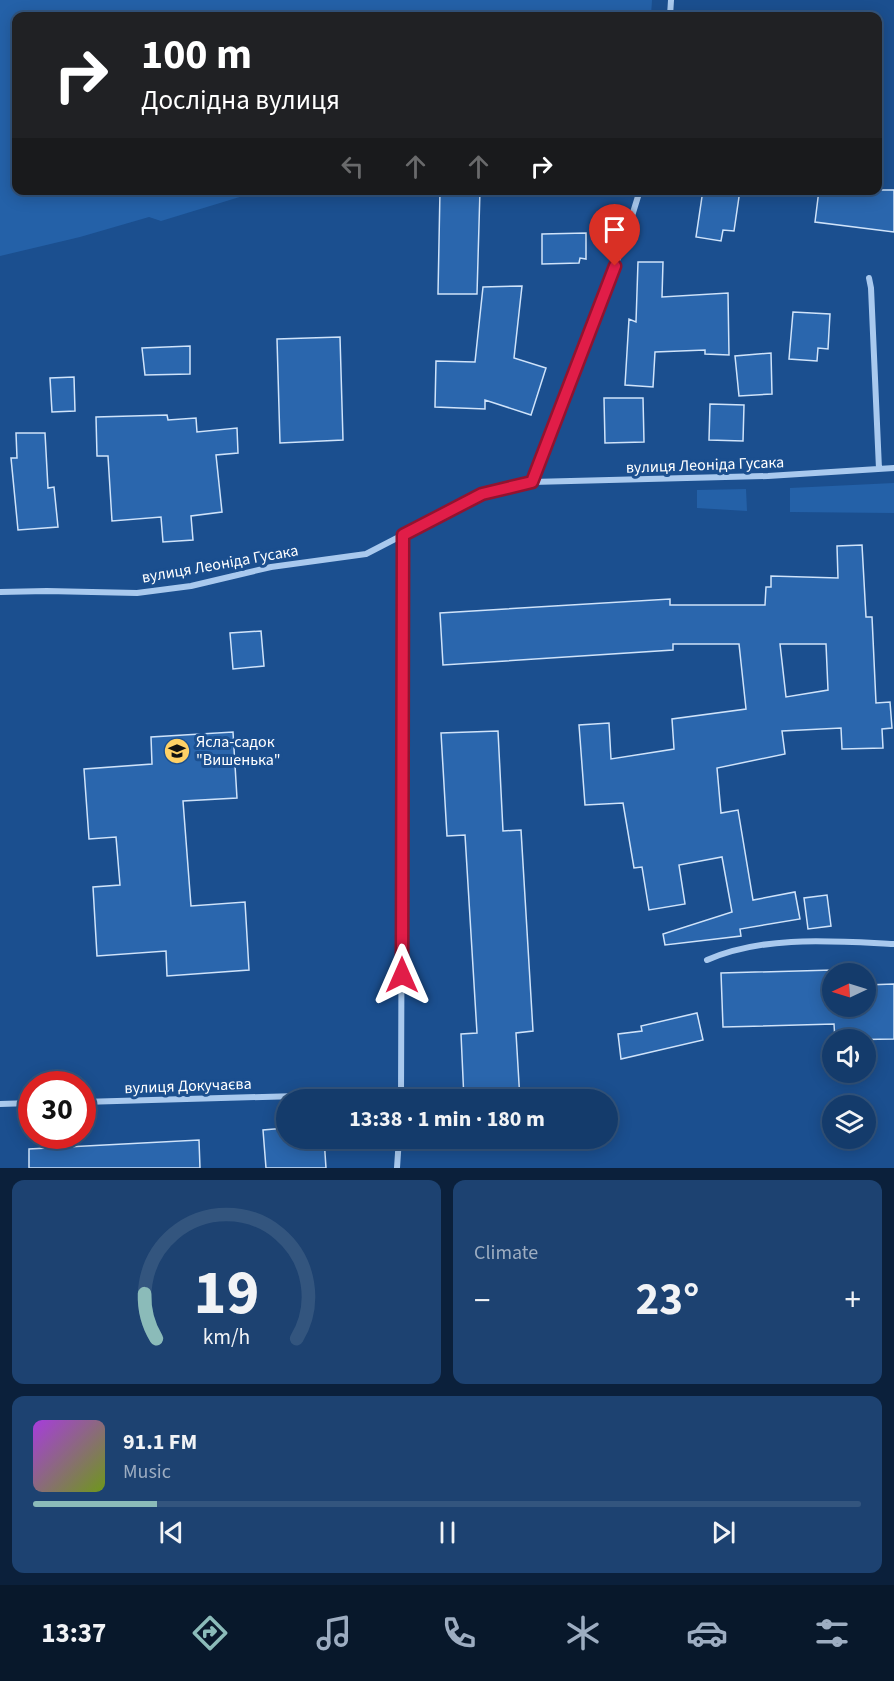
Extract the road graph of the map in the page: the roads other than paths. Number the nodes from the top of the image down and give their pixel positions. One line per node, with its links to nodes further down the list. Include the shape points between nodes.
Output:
1 (638, 195): 5 (street)
2 (869, 278): 4 (street)
3 (894, 468): 4 (street, вулиця Леоніда Гусака)
4 (879, 469): 5 (street, вулиця Леоніда Гусака)
5 (532, 482): 6 (street, вулиця Леоніда Гусака, via 482,494)
6 (403, 535): 7 (street, вулиця Леоніда Гусака, via 366,554 271,567 191,586 126,594); 10 (street)
7 (0, 592)
8 (894, 944): 9 (street, via 795,942 729,950)
9 (707, 960)
10 (401, 1089)
11 (276, 1098): 12 (street, вулиця Докучаєва)
12 (96, 1102)
13 (18, 1103): 14 (street)
14 (0, 1104)
15 (399, 1149): 16 (street)
16 (398, 1168)

